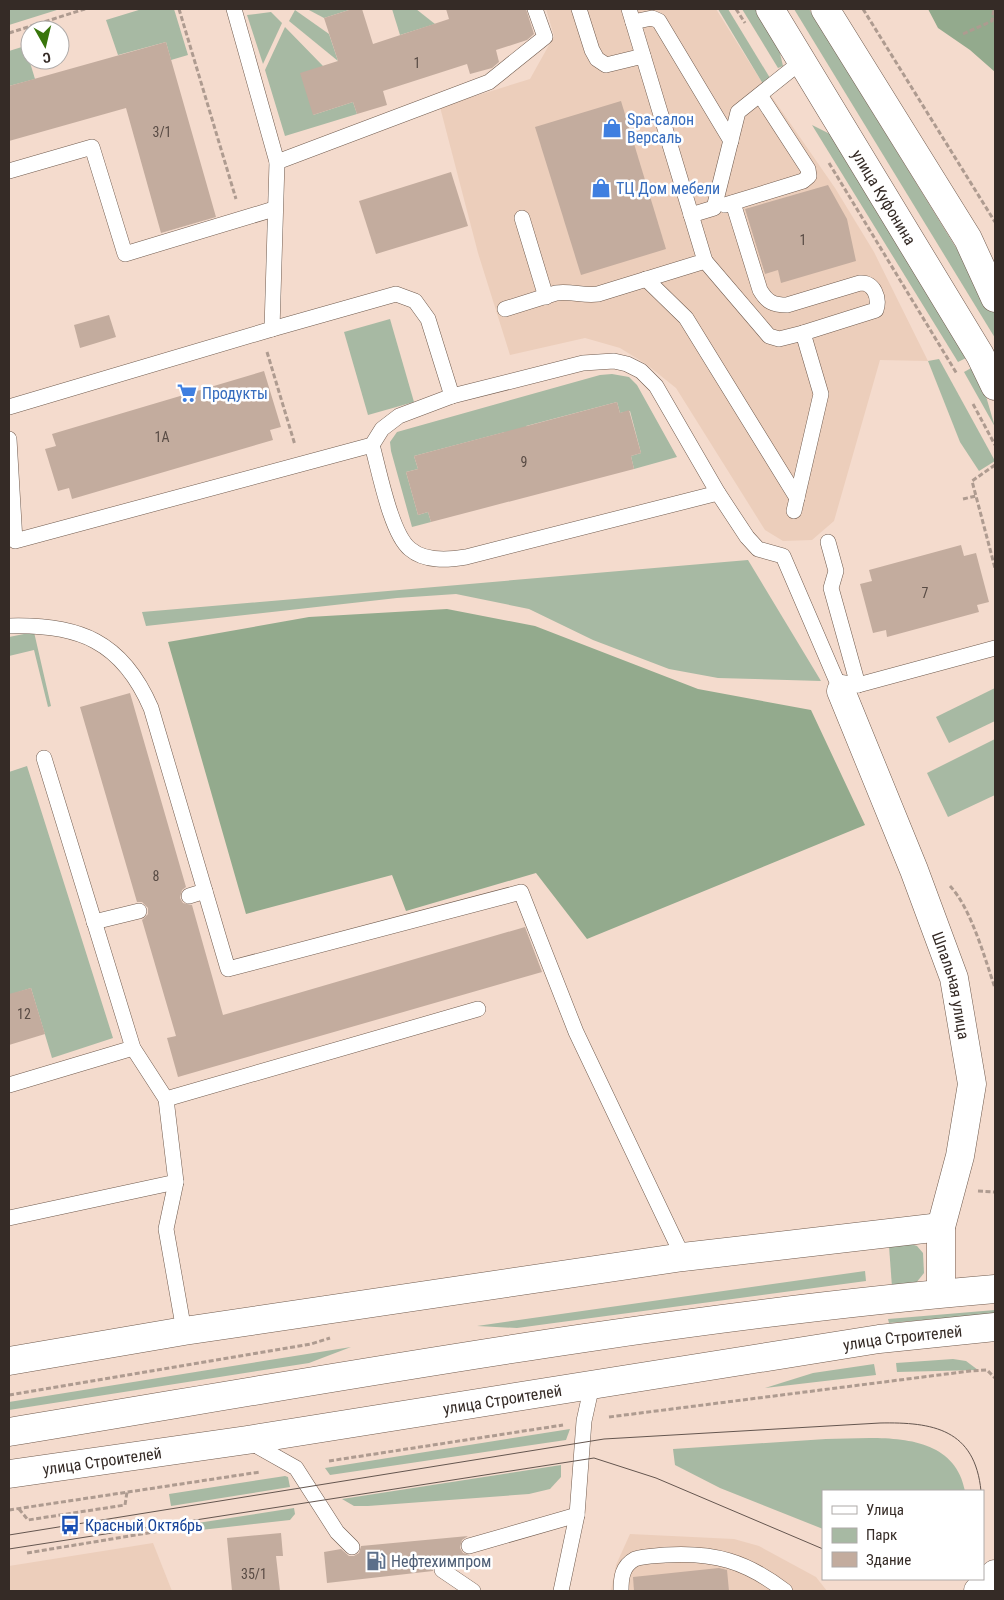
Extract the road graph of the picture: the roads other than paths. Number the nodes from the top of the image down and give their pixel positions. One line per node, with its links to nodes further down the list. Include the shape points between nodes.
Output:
1 (234, 9): 11 (lane)
2 (535, 9): 11 (lane, via 545,36 489,82)
3 (579, 9): 7 (lane, via 597,59 606,66)
4 (770, 9): 8 (main road, улица Куфонина)
5 (825, 9): 21 (main road, via 968,239)
6 (631, 15): 7 (lane); 10 (lane, via 659,21)
7 (643, 56): 16 (lane)
8 (802, 61): 9 (lane); 25 (main road, улица Куфонина, via 980,355)
9 (760, 95): 10 (lane, via 738,112); 13 (lane, via 808,168 809,176 803,181)
10 (731, 141): 14 (lane)
11 (277, 162): 15 (lane)
12 (9, 170): 15 (lane, via 92,147 125,254)
13 (733, 203): 14 (lane); 24 (lane, via 766,300 775,305 787,305 860,283 872,285 877,300 876,310)
14 (714, 208): 16 (lane)
15 (274, 209): 23 (lane)
16 (691, 215): 18 (lane)
17 (522, 218): 20 (lane)
18 (705, 261): 19 (lane); 24 (lane, via 769,336 779,339)
19 (646, 279): 20 (lane, via 589,296 565,292); 24 (lane, via 686,318 796,504 822,394)
20 (546, 297): 22 (lane)
21 (995, 298)
22 (505, 309)
23 (267, 331): 26 (lane, via 396,294 415,301 428,319); 27 (lane)
24 (803, 333)
25 (995, 386)
26 (452, 396): 29 (lane, via 399,416 382,429); 30 (lane, via 583,363 614,361 627,364 641,371 656,386)
27 (9, 407)
28 (9, 439): 29 (lane, via 15,541)
29 (372, 445): 30 (lane, via 397,531 410,550 433,558 466,557)
30 (718, 493): 34 (lane, via 758,548 782,556)
31 (828, 542): 34 (lane, via 836,571 831,588)
32 (9, 626): 36 (lane, via 38,624 77,634 113,651 130,669 151,708)
33 (995, 648): 34 (lane)
34 (846, 686): 46 (main road, Шпальная улица, via 954,978 972,1084 960,1156)
35 (44, 758): 39 (lane)
36 (205, 891): 37 (lane); 47 (lane, via 228,968 521,892 576,1032)
37 (189, 896)
38 (139, 911): 39 (lane)
39 (94, 922): 41 (lane)
40 (478, 1009): 43 (lane)
41 (133, 1048): 42 (lane); 43 (lane)
42 (9, 1085)
43 (166, 1099): 44 (lane)
44 (176, 1182): 45 (lane); 51 (lane, via 166,1229)
45 (9, 1218)
46 (941, 1227): 47 (main road); 49 (main road, Шпальная улица)
47 (683, 1257): 51 (main road)
48 (995, 1289): 49 (main road)
49 (941, 1293): 54 (main road, via 501,1350)
50 (995, 1327): 53 (main road, улица Строителей, via 879,1339)
51 (184, 1331): 52 (main road)
52 (9, 1361)
53 (592, 1385): 55 (main road, улица Строителей); 57 (lane, via 584,1421)
54 (9, 1432)
55 (247, 1440): 56 (main road, улица Строителей); 59 (lane, via 296,1468 338,1532)
56 (9, 1474)
57 (577, 1515): 58 (lane); 63 (lane)
58 (470, 1546)
59 (352, 1547)
60 (442, 1570): 62 (lane)
61 (995, 1574): 66 (main road)
62 (473, 1591)
63 (561, 1591)
64 (621, 1591): 65 (lane, via 623,1571 635,1559 700,1554 749,1567)
65 (785, 1591)
66 (978, 1591)

